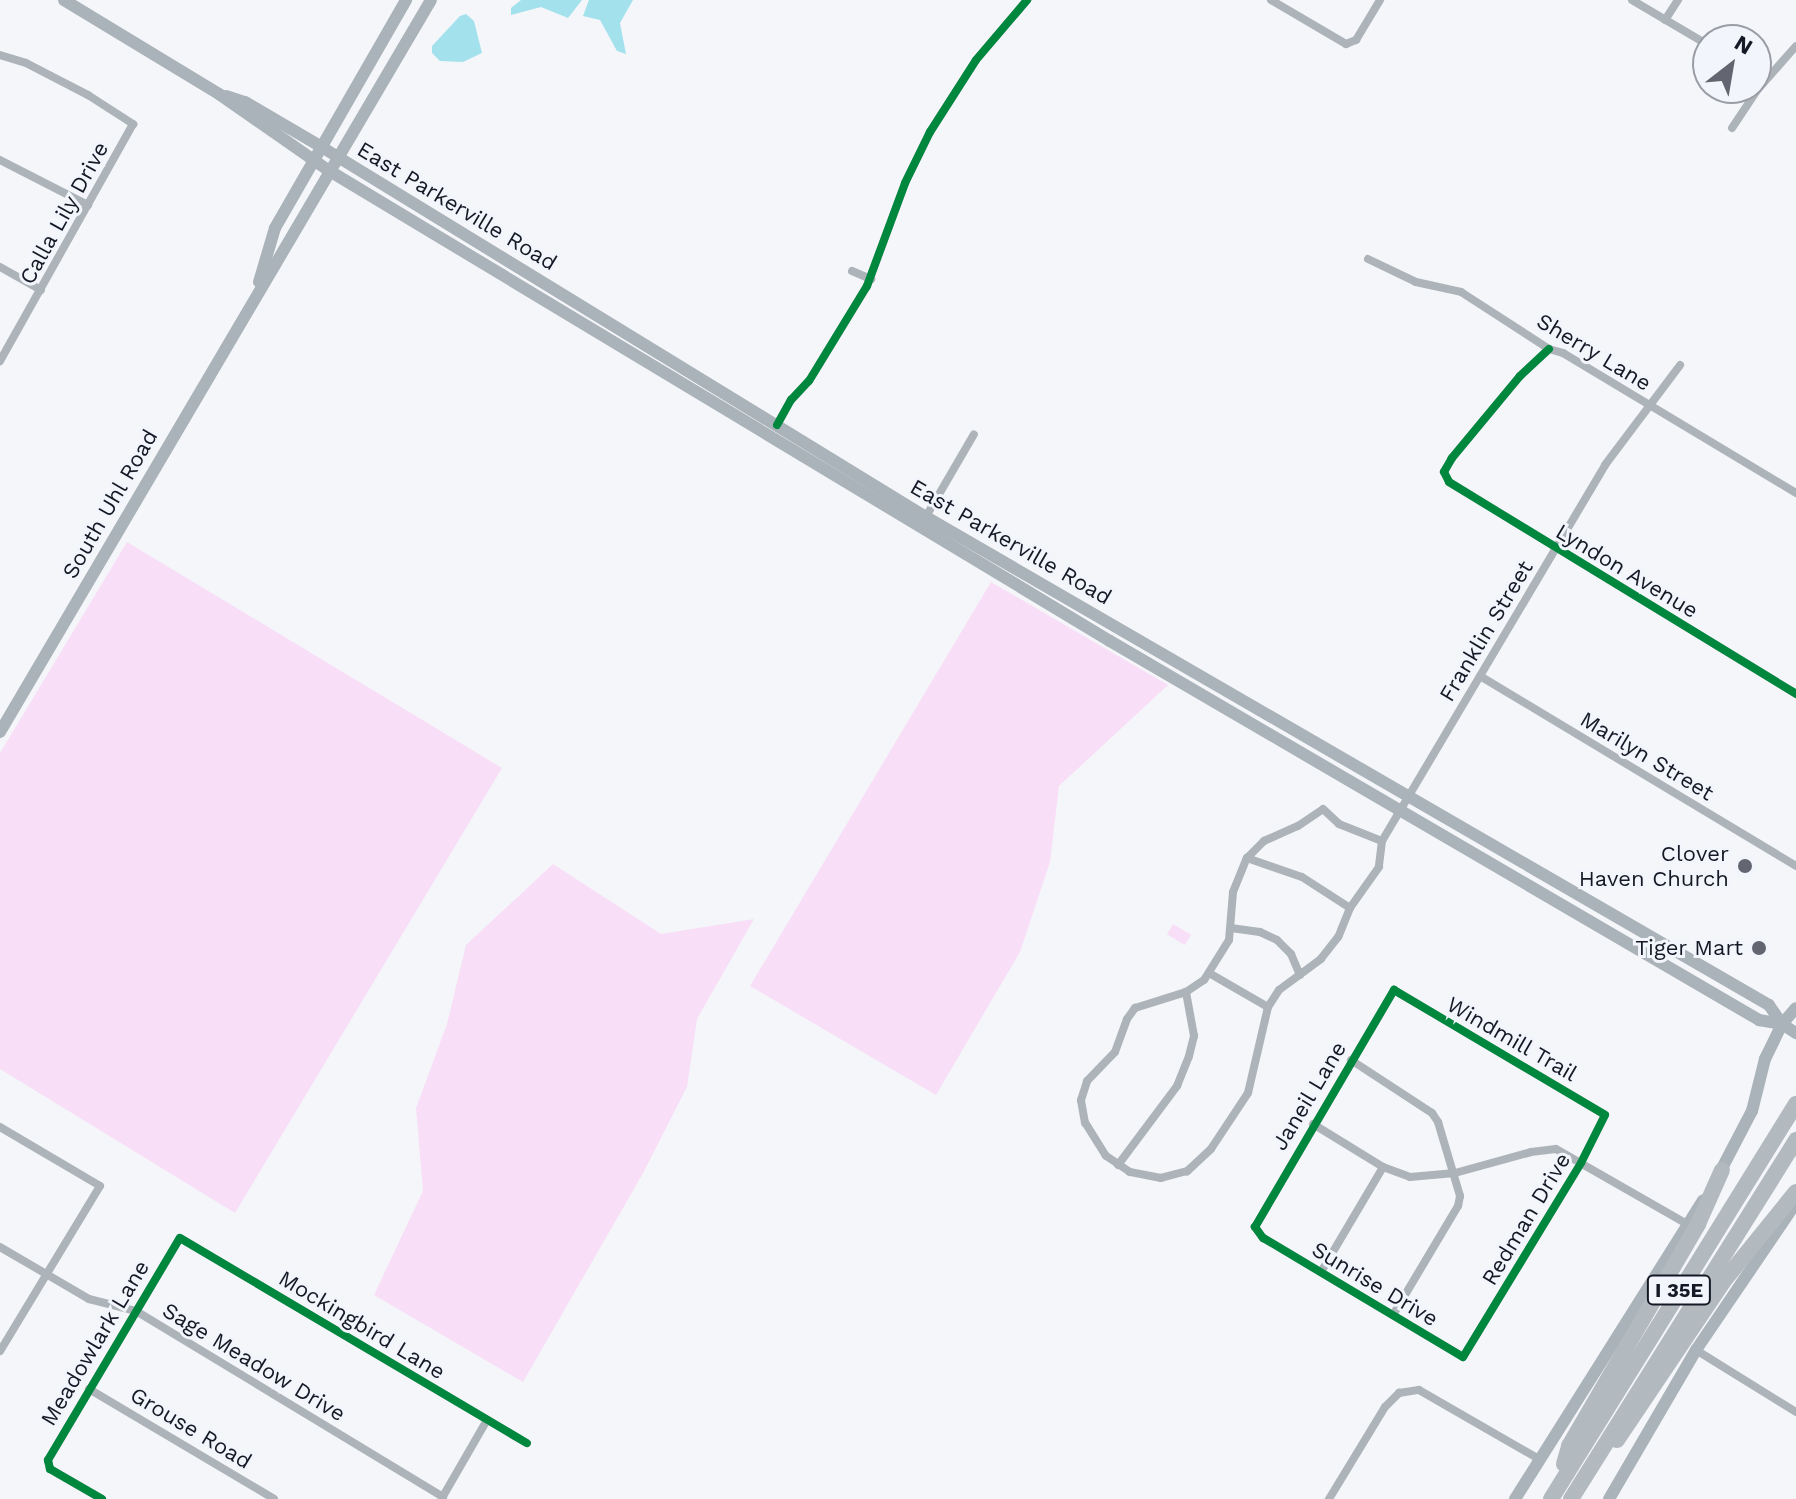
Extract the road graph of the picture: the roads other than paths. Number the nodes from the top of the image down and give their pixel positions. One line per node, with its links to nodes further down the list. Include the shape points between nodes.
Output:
1 (64, 0): 14 (main road, East Parkerville Road)
2 (406, 0): 17 (main road, South Uhl Road)
3 (431, 0): 18 (main road, South Uhl Road)
4 (1027, 0): 26 (street, via 976,60 930,132 901,191)
5 (1271, 0): 6 (street, via 1350,44)
6 (1380, 0)
7 (1632, 0): 9 (street)
8 (1678, 0): 9 (street)
9 (1665, 20): 10 (street)
10 (1692, 36)
11 (1796, 46): 13 (street)
12 (0, 55): 22 (street, Calla Lily Drive, via 76,88 133,124)
13 (1772, 68)
14 (219, 94): 17 (main road, East Parkerville Road, via 245,102); 20 (main road, East Parkerville Road)
15 (1746, 104): 16 (street)
16 (1732, 128)
17 (320, 146): 18 (main road, East Parkerville Road); 20 (main road, South Uhl Road)
18 (337, 156): 21 (main road, South Uhl Road); 29 (main road, East Parkerville Road)
19 (0, 160): 22 (street)
20 (313, 160): 21 (main road, East Parkerville Road); 28 (main road, South Uhl Road, via 275,228)
21 (328, 170): 28 (main road, South Uhl Road); 29 (main road, East Parkerville Road)
22 (88, 205): 27 (street, Calla Lily Drive)
23 (1368, 259): 30 (street, Sherry Lane, via 1416,282 1461,292)
24 (0, 267): 27 (street)
25 (852, 271): 26 (street)
26 (871, 279): 34 (street)
27 (41, 290): 31 (street, Calla Lily Drive)
28 (255, 297): 43 (main road, South Uhl Road)
29 (566, 304): 34 (main road, East Parkerville Road)
30 (1549, 349): 33 (street, Sherry Lane); 38 (street, Lyndon Avenue, via 1470,435 1444,472 1461,491)
31 (0, 361)
32 (1680, 365): 33 (street, Franklin Street)
33 (1652, 408): 36 (street, Sherry Lane); 38 (street, Franklin Street, via 1636,419)
34 (774, 430): 37 (main road, East Parkerville Road)
35 (974, 434): 37 (street)
36 (1796, 493)
37 (923, 522): 39 (main road, East Parkerville Road); 40 (main road, East Parkerville Road)
38 (1556, 549): 41 (street, Franklin Street); 42 (street, Lyndon Avenue)
39 (1086, 610): 40 (main road); 44 (main road, East Parkerville Road)
40 (1078, 622): 45 (main road, East Parkerville Road)
41 (1480, 676): 44 (street, Franklin Street); 50 (street, Marilyn Street)
42 (1796, 694)
43 (0, 732)
44 (1409, 798): 45 (street, Franklin Street); 48 (main road, East Parkerville Road)
45 (1400, 813): 46 (main road, East Parkerville Road); 47 (street, Franklin Street)
46 (1431, 830): 48 (main road, via 1477,848); 52 (main road, East Parkerville Road)
47 (1382, 841): 49 (street, via 1339,824 1323,809 1264,841); 53 (street, Franklin Street, via 1379,867)
48 (1487, 842): 51 (main road, East Parkerville Road)
49 (1247, 858): 53 (street, via 1302,877); 54 (street, via 1237,876)
50 (1796, 866)
51 (1563, 884): 52 (main road); 57 (main road, East Parkerville Road)
52 (1553, 900): 60 (main road, East Parkerville Road)
53 (1350, 908): 56 (street, Franklin Street, via 1338,937)
54 (1231, 928): 55 (street); 56 (street, via 1277,940 1291,954)
55 (1209, 973): 58 (street); 61 (street)
56 (1300, 975): 61 (street, Franklin Street, via 1279,990)
57 (1737, 986): 60 (main road); 63 (main road, East Parkerville Road, via 1769,1005)
58 (1186, 992): 72 (street, via 1194,1036 1189,1056 1177,1086); 72 (street, via 1135,1008 1115,1052 1083,1091 1080,1110 1085,1123)
59 (1400, 994): 65 (street, Janeil Lane, via 1394,990); 67 (street, Windmill Trail)
60 (1728, 1002): 63 (main road, East Parkerville Road, via 1759,1020)
61 (1268, 1007): 72 (street, via 1248,1093 1203,1158 1187,1171 1161,1178 1142,1177)
62 (1796, 1008): 63 (main road)
63 (1782, 1024): 64 (main road, East Parkerville Road); 74 (main road, via 1765,1059 1748,1121)
64 (1796, 1033)
65 (1351, 1060): 68 (street, Janeil Lane); 75 (street, via 1432,1113)
66 (1796, 1104): 94 (highway, I 35E)
67 (1605, 1115): 71 (street, Redman Drive)
68 (1313, 1124): 73 (street); 79 (street, Janeil Lane)
69 (0, 1127): 83 (street, via 100,1186)
70 (1796, 1140): 101 (highway, I 35E)
71 (1581, 1163): 75 (street, via 1556,1149); 78 (street); 86 (street, Redman Drive)
72 (1118, 1165)
73 (1383, 1167): 75 (street, via 1410,1177); 82 (street)
74 (1722, 1170): 78 (main road); 94 (highway, via 1698,1224 1569,1446)
75 (1455, 1173): 85 (street, via 1458,1206)
76 (1796, 1192): 101 (highway, via 1723,1282 1628,1425)
77 (1796, 1203): 87 (main road)
78 (1687, 1224): 93 (main road)
79 (1255, 1227): 82 (street, Sunrise Drive, via 1263,1238)
80 (180, 1238): 84 (street, Meadowlark Lane); 91 (street, Mockingbird Lane)
81 (0, 1247): 83 (street, Sage Meadow Drive)
82 (1321, 1272): 85 (street, Sunrise Drive)
83 (46, 1275): 84 (street, Sage Meadow Drive, via 89,1299); 88 (street)
84 (136, 1311): 89 (street, Meadowlark Lane); 95 (street, Sage Meadow Drive)
85 (1393, 1315): 86 (street, Sunrise Drive, via 1463,1357)
86 (1475, 1339)
87 (1696, 1350): 90 (street); 102 (main road)
88 (0, 1351)
89 (89, 1389): 96 (street, Meadowlark Lane, via 53,1448 50,1469); 97 (street, Grouse Road)
90 (1796, 1412)
91 (487, 1420): 92 (street, Mockingbird Lane); 95 (street)
92 (527, 1443)
93 (1539, 1459): 98 (street, via 1419,1390 1399,1393); 99 (main road)
94 (1564, 1477): 100 (highway, I 35E)
95 (442, 1498)
96 (102, 1499)
97 (274, 1499)
98 (1329, 1499)
99 (1515, 1499)
100 (1551, 1499)
101 (1571, 1499)
102 (1609, 1499)

